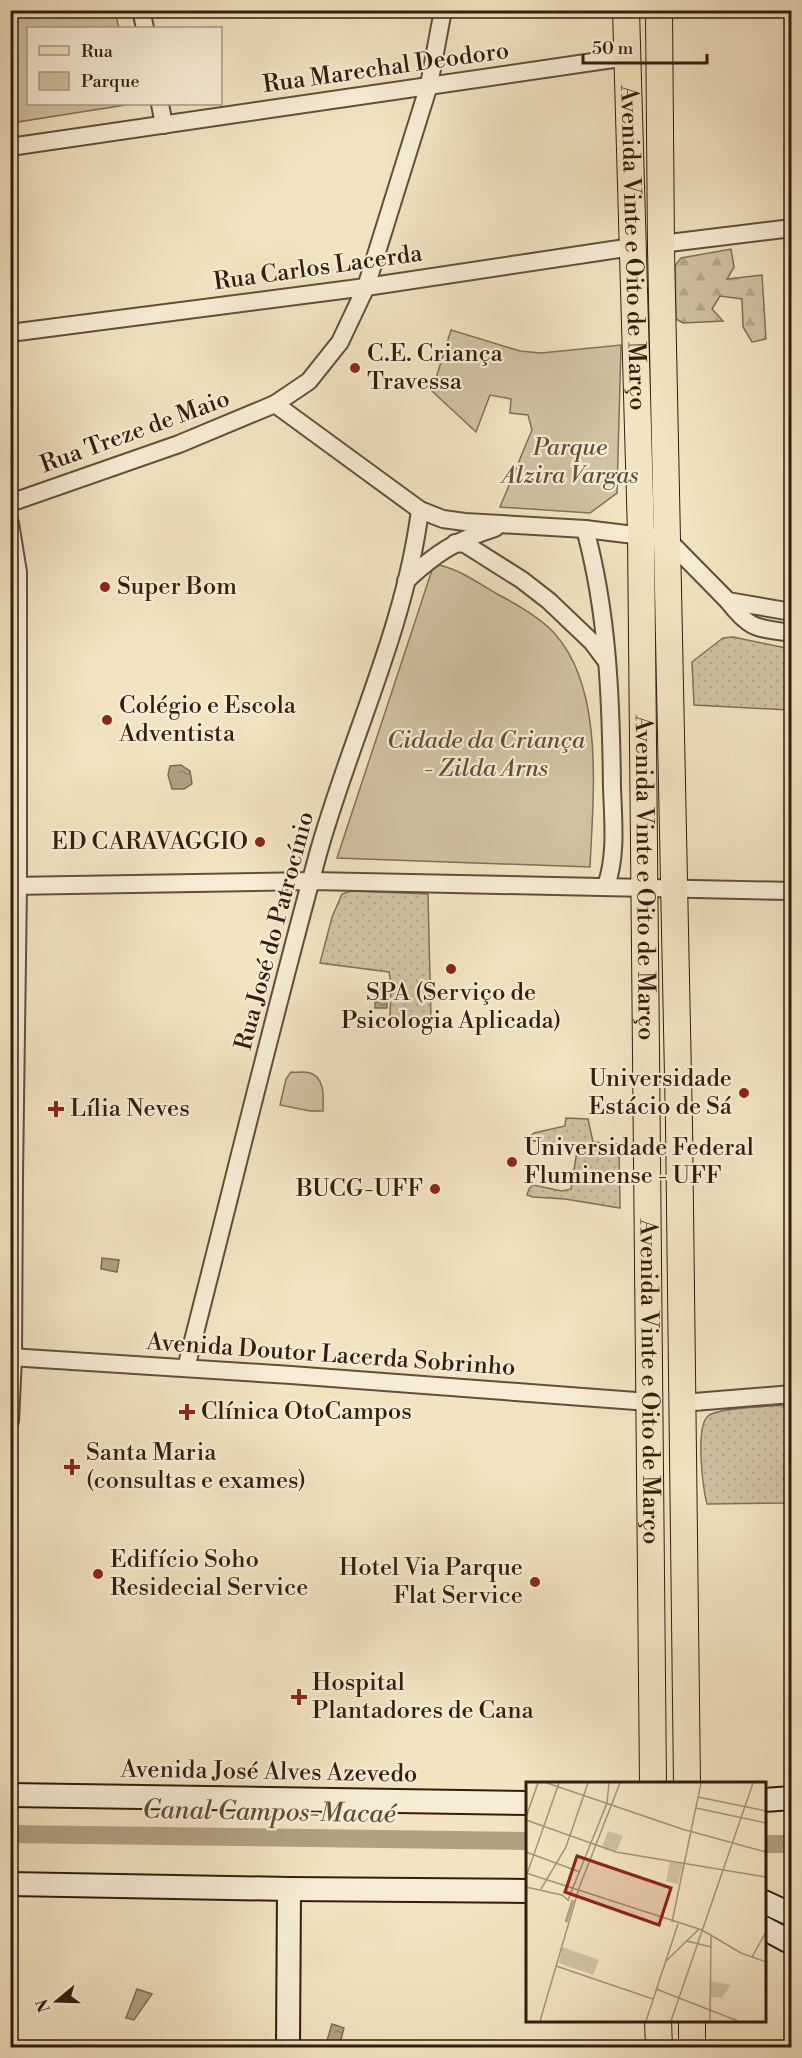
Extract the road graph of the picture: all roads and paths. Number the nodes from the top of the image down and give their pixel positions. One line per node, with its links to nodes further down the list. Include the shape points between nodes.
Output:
1 (141, 10): 5 (street)
2 (443, 10): 7 (street, Rua Treze de Maio)
3 (626, 10): 6 (main road, Avenida Vinte e Oito de Março)
4 (659, 10): 12 (main road, Avenida Vinte e Oito de Março)
5 (145, 27)
6 (627, 57): 7 (street, Rua Marechal Deodoro); 13 (main road, Avenida Vinte e Oito de Março)
7 (429, 85): 9 (street, Rua Marechal Deodoro); 14 (street, Rua Treze de Maio)
8 (160, 105): 9 (street)
9 (164, 125): 10 (street, Rua Marechal Deodoro)
10 (10, 147)
11 (792, 228): 12 (street)
12 (662, 244): 23 (main road, Avenida Vinte e Oito de Março)
13 (632, 247): 14 (street, Rua Carlos Lacerda); 22 (main road, Avenida Vinte e Oito de Março)
14 (366, 287): 15 (street, Rua Carlos Lacerda); 16 (street, Rua Treze de Maio, via 334,350 309,381)
15 (10, 333)
16 (274, 404): 17 (street, Rua Treze de Maio, via 179,444); 18 (street)
17 (10, 503)
18 (420, 510): 20 (street, via 443,519); 25 (street, Rua José do Patrocínio)
19 (10, 523): 31 (street, via 18,572)
20 (505, 525): 21 (street); 24 (street)
21 (585, 529): 22 (street); 29 (street, via 598,587)
22 (641, 534): 23 (street); 33 (main road, Avenida Vinte e Oito de Março)
23 (667, 539): 26 (street); 34 (main road, Avenida Vinte e Oito de Março)
24 (455, 543): 25 (street, via 428,560); 29 (street, via 465,544 522,580 574,624)
25 (406, 581): 30 (street, Rua José do Patrocínio)
26 (728, 601): 27 (street); 28 (street, via 754,627)
27 (792, 612)
28 (792, 633)
29 (608, 663): 32 (street, via 613,845)
30 (312, 881): 31 (street); 32 (street); 37 (street, Rua José do Patrocínio)
31 (14, 886): 36 (street)
32 (606, 886): 33 (street)
33 (644, 888): 34 (street); 39 (main road, Avenida Vinte e Oito de Março)
34 (674, 889): 35 (street); 40 (main road, Avenida Vinte e Oito de Março)
35 (792, 891)
36 (12, 1357): 37 (street, Avenida Doutor Lacerda Sobrinho); 41 (street)
37 (186, 1368): 39 (street, Avenida Doutor Lacerda Sobrinho)
38 (792, 1394): 40 (street)
39 (649, 1402): 42 (main road, Avenida Vinte e Oito de Março)
40 (682, 1403): 43 (main road, Avenida Vinte e Oito de Março)
41 (10, 1421)
42 (653, 1782)
43 (687, 1782)
44 (10, 1795): 47 (main road, Avenida José Alves Azevedo)
45 (792, 1798): 46 (main road)
46 (766, 1800)
47 (526, 1803)
48 (10, 1884): 49 (main road)
49 (289, 1889): 50 (main road); 57 (main road)
50 (526, 1891)
51 (766, 1902): 52 (main road)
52 (792, 1915)
53 (766, 1929): 54 (main road)
54 (792, 1943)
55 (658, 2022): 58 (main road)
56 (692, 2022): 59 (main road)
57 (288, 2048)
58 (659, 2048)
59 (692, 2048)

